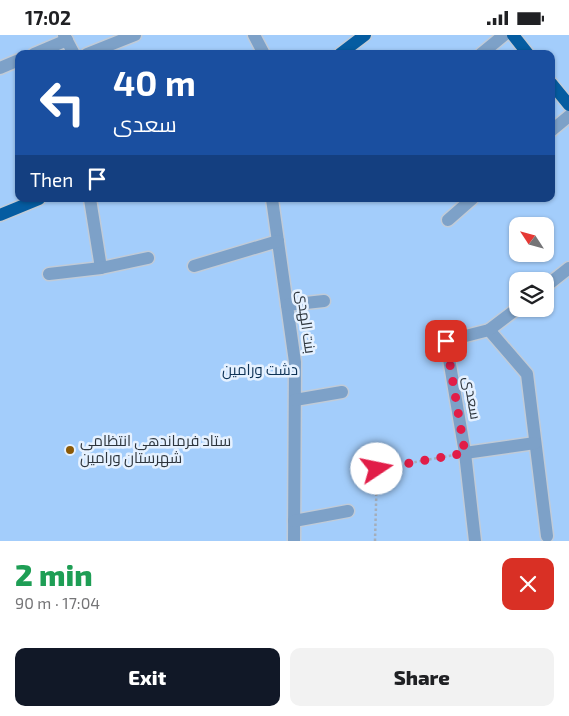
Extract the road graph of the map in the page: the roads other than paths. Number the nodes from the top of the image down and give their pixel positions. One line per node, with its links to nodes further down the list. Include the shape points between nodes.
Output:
1 (135, 35): 9 (street)
2 (254, 35): 10 (street)
3 (366, 35): 11 (main road)
4 (504, 35): 12 (street)
5 (513, 35): 13 (main road)
6 (66, 38): 7 (street); 8 (street)
7 (42, 50)
8 (72, 50)
9 (97, 50)
10 (262, 50)
11 (345, 50)
12 (485, 50)
13 (525, 50)
14 (15, 62): 15 (street)
15 (0, 68)
16 (555, 88): 17 (main road)
17 (569, 105)
18 (569, 115): 19 (street)
19 (555, 127)
20 (32, 202): 24 (main road)
21 (90, 202): 29 (street)
22 (272, 202): 26 (street, بنت الهدی)
23 (469, 202): 25 (street)
24 (0, 215)
25 (448, 220)
26 (278, 241): 28 (street); 34 (street, بنت الهدی)
27 (148, 258): 29 (street)
28 (194, 266)
29 (101, 268): 31 (street)
30 (569, 268): 32 (street)
31 (49, 274)
32 (554, 280)
33 (324, 301): 34 (street)
34 (287, 305): 38 (street, بنت الهدی, via 295,362)
35 (509, 315): 36 (street, سعدی)
36 (489, 330): 39 (street, via 527,374); 40 (street, سعدی, via 446,341)
37 (342, 392): 38 (street)
38 (295, 400): 42 (street, بنت الهدی)
39 (535, 443): 40 (street); 43 (street)
40 (465, 453): 45 (street, سعدی)
41 (348, 511): 42 (street)
42 (294, 521): 44 (street, بنت الهدی)
43 (547, 536)
44 (294, 541)
45 (475, 541)

